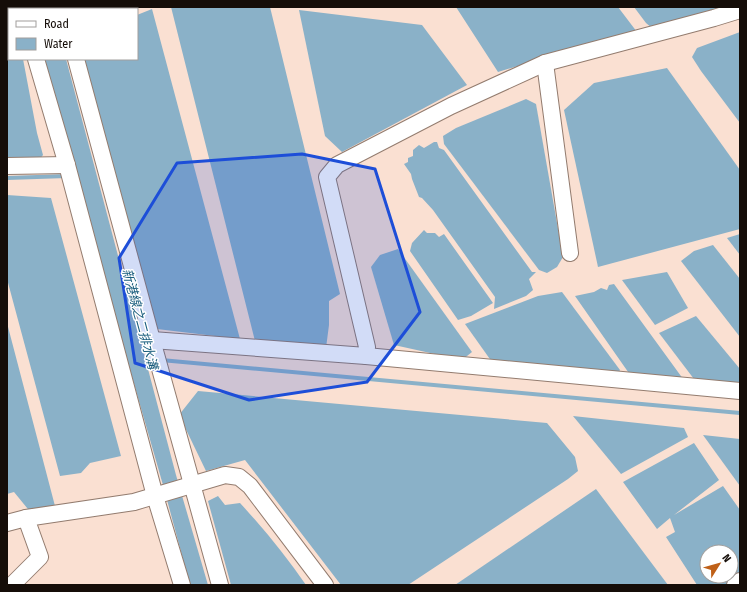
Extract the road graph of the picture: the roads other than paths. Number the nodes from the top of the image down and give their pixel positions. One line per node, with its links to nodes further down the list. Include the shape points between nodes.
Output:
1 (740, 10): 4 (street)
2 (36, 60): 5 (street)
3 (76, 60): 8 (street)
4 (545, 63): 7 (street); 9 (street, via 452,106 337,165 327,177 367,347)
5 (67, 165): 6 (street); 12 (street)
6 (7, 166)
7 (570, 253)
8 (152, 340): 9 (street); 11 (street)
9 (366, 356): 10 (street)
10 (740, 391)
11 (192, 485): 12 (street); 18 (street); 19 (street, via 225,475 239,477 250,486)
12 (156, 496): 13 (street, via 134,502); 17 (street)
13 (26, 518): 14 (street); 16 (street, via 40,557)
14 (7, 523)
15 (740, 581): 20 (street)
16 (12, 585)
17 (182, 585)
18 (220, 585)
19 (325, 585)
20 (735, 585)

